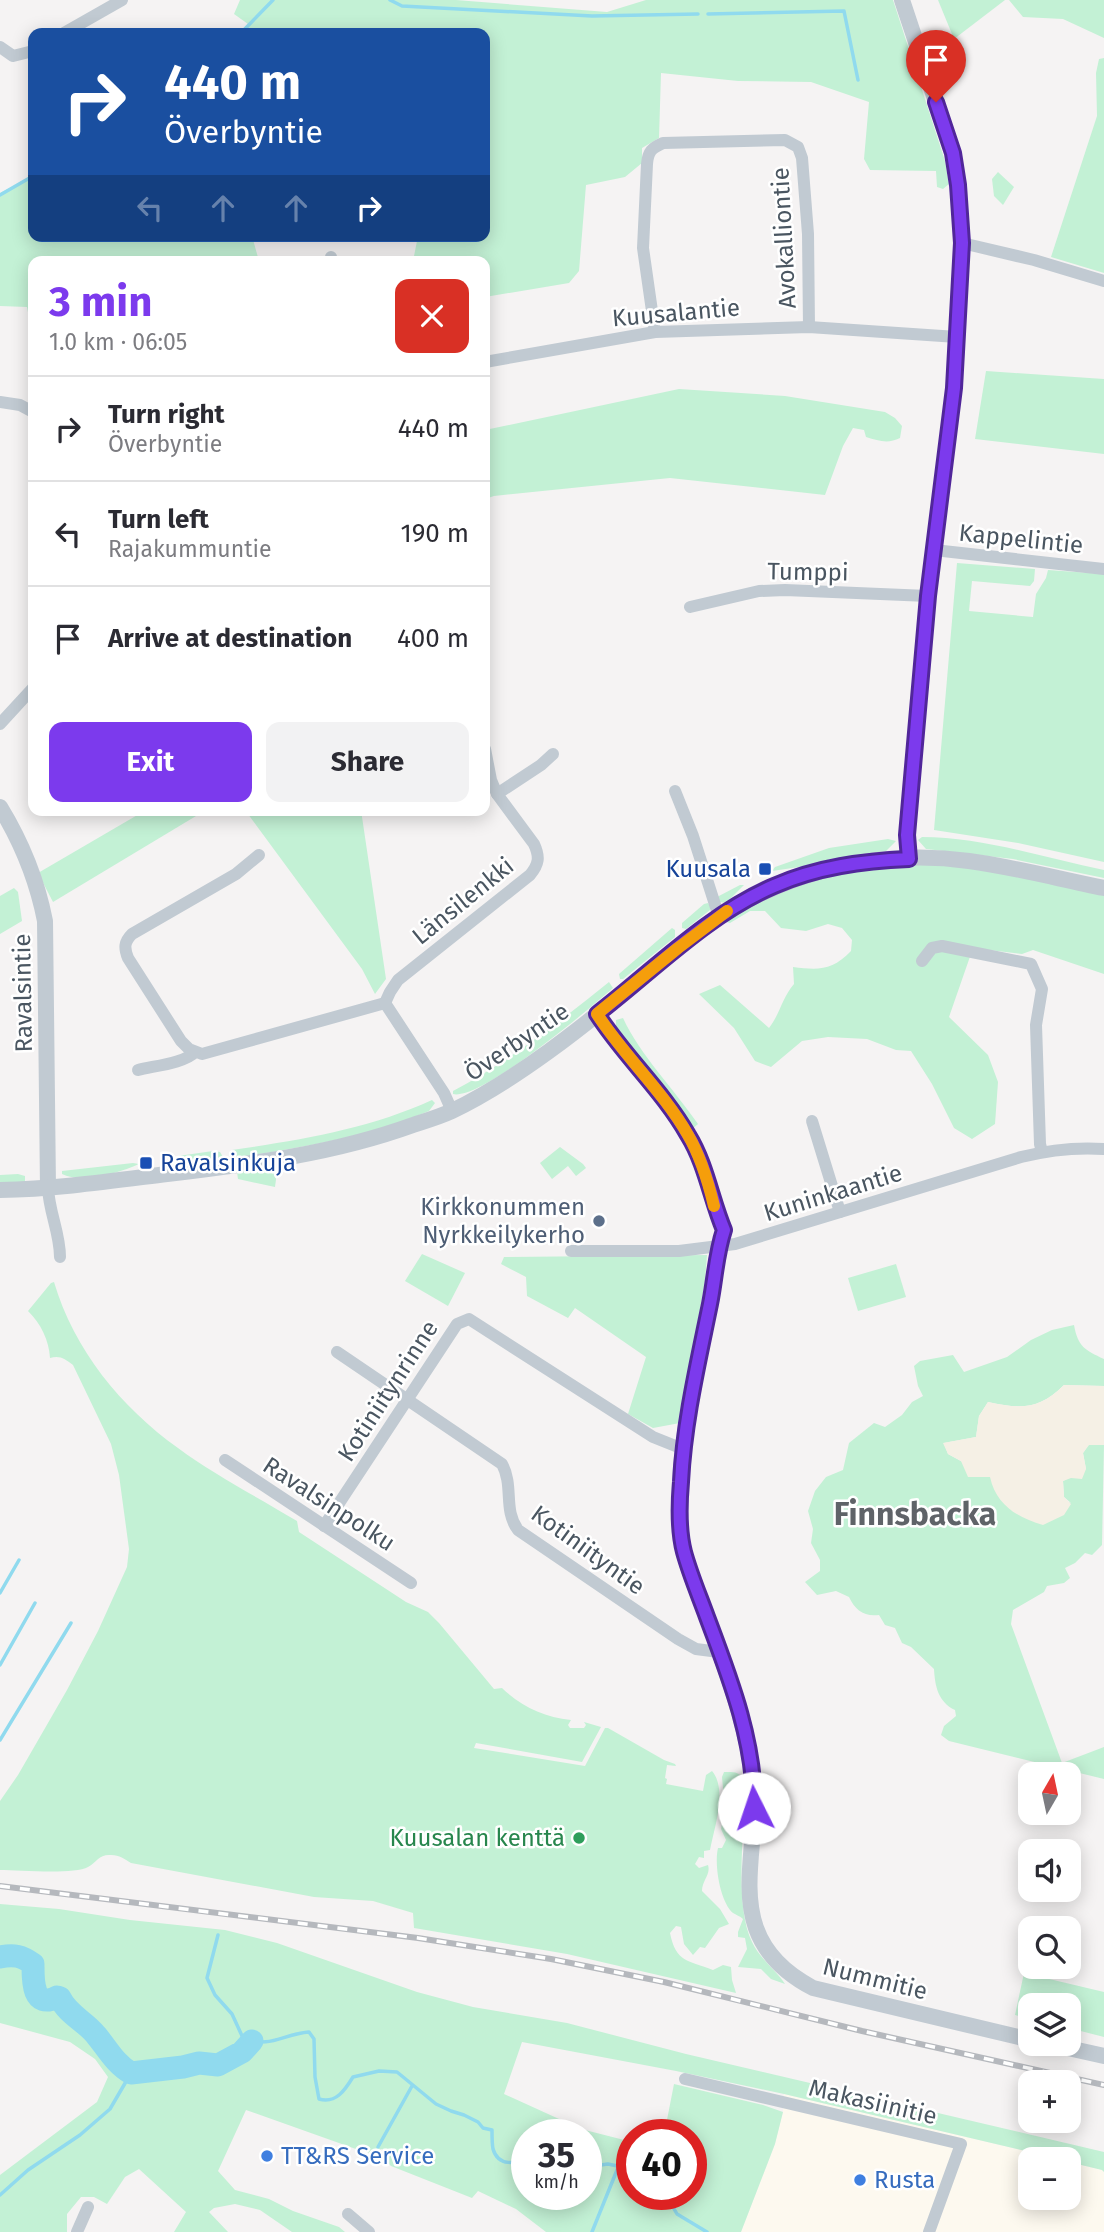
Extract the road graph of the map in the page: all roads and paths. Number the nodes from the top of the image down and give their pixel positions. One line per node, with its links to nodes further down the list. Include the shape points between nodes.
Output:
1 (122, 0): 3 (street)
2 (902, 0): 6 (street, via 953,153)
3 (73, 28)
4 (0, 47): 5 (street, via 13,56)
5 (28, 52)
6 (962, 243): 7 (street); 10 (street)
7 (1104, 281)
8 (809, 327): 9 (street, Kuusalantie); 9 (street, Avokalliontie, via 802,158 798,147 785,139 663,143 648,153 643,248); 10 (street, Kuusalantie)
9 (655, 332): 11 (street, Kuusalantie)
10 (957, 337): 14 (street)
11 (490, 361)
12 (0, 402): 13 (street)
13 (28, 409)
14 (934, 550): 15 (street, Kappelintie); 16 (street)
15 (1104, 569)
16 (928, 596): 17 (street, Tumppi, via 759,591); 26 (street, via 907,835)
17 (690, 607)
18 (28, 693): 19 (street)
19 (0, 724)
20 (553, 754): 23 (street)
21 (490, 775): 23 (street, Länsilenkki)
22 (676, 791): 28 (street)
23 (497, 793): 30 (street, Länsilenkki, via 538,851 537,866 398,980)
24 (0, 807): 38 (street, Ravalsintie, via 23,846 45,921)
25 (259, 855): 32 (street, via 236,874 132,934 125,946 128,958 181,1041)
26 (909, 859): 27 (street, Överbyntie, via 966,860); 28 (street, Överbyntie, via 854,863 795,878)
27 (1104, 888)
28 (719, 917): 31 (street, Överbyntie)
29 (922, 961): 37 (street, via 932,948 942,946 1031,964 1042,989 1036,1026)
30 (385, 1003): 32 (street, via 202,1054); 34 (street)
31 (597, 1014): 34 (street, Överbyntie, via 546,1053); 41 (street, Nummitie, via 689,1136 709,1185)
32 (195, 1052): 33 (street)
33 (138, 1070)
34 (452, 1111): 38 (street, Överbyntie, via 307,1156)
35 (813, 1121): 40 (street)
36 (1104, 1150): 37 (street, Kuninkaantie)
37 (1042, 1152): 40 (street, Kuninkaantie)
38 (48, 1188): 39 (street, Överbyntie); 43 (street)
39 (0, 1190)
40 (840, 1212): 41 (street, Kuninkaantie)
41 (718, 1247): 42 (street, Kuninkaantie); 46 (street, Nummitie)
42 (571, 1251)
43 (61, 1257)
44 (337, 1352): 45 (street, Kotiniityntie)
45 (408, 1401): 46 (street, Kotiniitynrinne, via 457,1324 469,1319 653,1437); 48 (street, Kotiniitynrinne); 50 (street, Kotiniityntie, via 502,1464 508,1479 509,1513 518,1530 678,1639 696,1649)
46 (683, 1449): 50 (street, Nummitie, via 683,1549)
47 (225, 1460): 48 (street, Ravalsinpolku)
48 (324, 1525): 49 (street, Ravalsinpolku)
49 (411, 1583)
50 (719, 1652): 51 (street, Nummitie, via 749,1749 754,1794 752,1911 768,1950 797,1980 813,1988)
51 (1018, 2037)
52 (1081, 2051): 53 (street)
53 (1104, 2056)
54 (685, 2079): 59 (street, Makasiinitie, via 961,2144)
55 (88, 2207): 57 (street)
56 (348, 2214): 58 (street)
57 (77, 2232)
58 (369, 2232)
59 (929, 2232)

